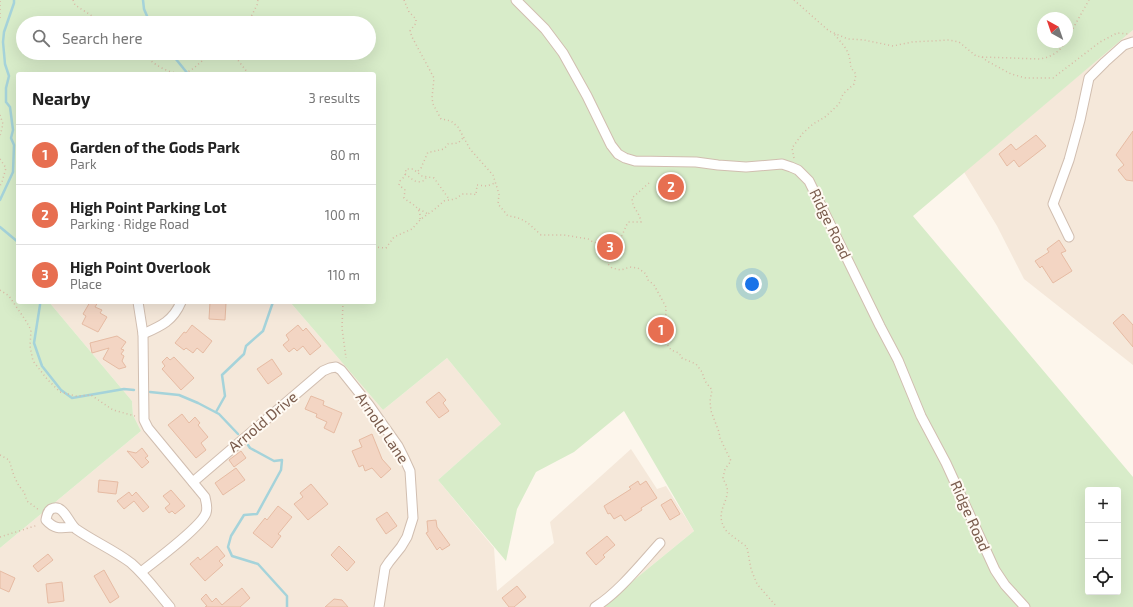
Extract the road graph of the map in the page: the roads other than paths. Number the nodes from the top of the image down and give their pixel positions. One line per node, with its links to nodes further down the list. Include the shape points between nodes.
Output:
1 (516, 0): 15 (street, Ridge Road, via 545,29 563,53 618,154 635,161 696,162 746,167 782,164 791,166 809,181 898,360 921,416 946,463 995,570)
2 (1131, 38): 3 (street, via 1089,78 1069,160 1052,204)
3 (1069, 237)
4 (138, 304): 6 (street)
5 (180, 304): 6 (street, via 163,326)
6 (143, 334): 8 (street, via 144,420)
7 (336, 367): 8 (street, Arnold Drive, via 323,371); 13 (street, Arnold Lane, via 369,405 398,446 410,472 413,518 407,537 385,568)
8 (193, 482): 11 (street, via 205,497 206,513 194,528)
9 (73, 527): 9 (street, via 60,510 50,510 46,517 55,527); 11 (street)
10 (660, 543): 14 (street)
11 (141, 572): 12 (street)
12 (170, 607)
13 (379, 607)
14 (595, 607)
15 (1025, 607)

